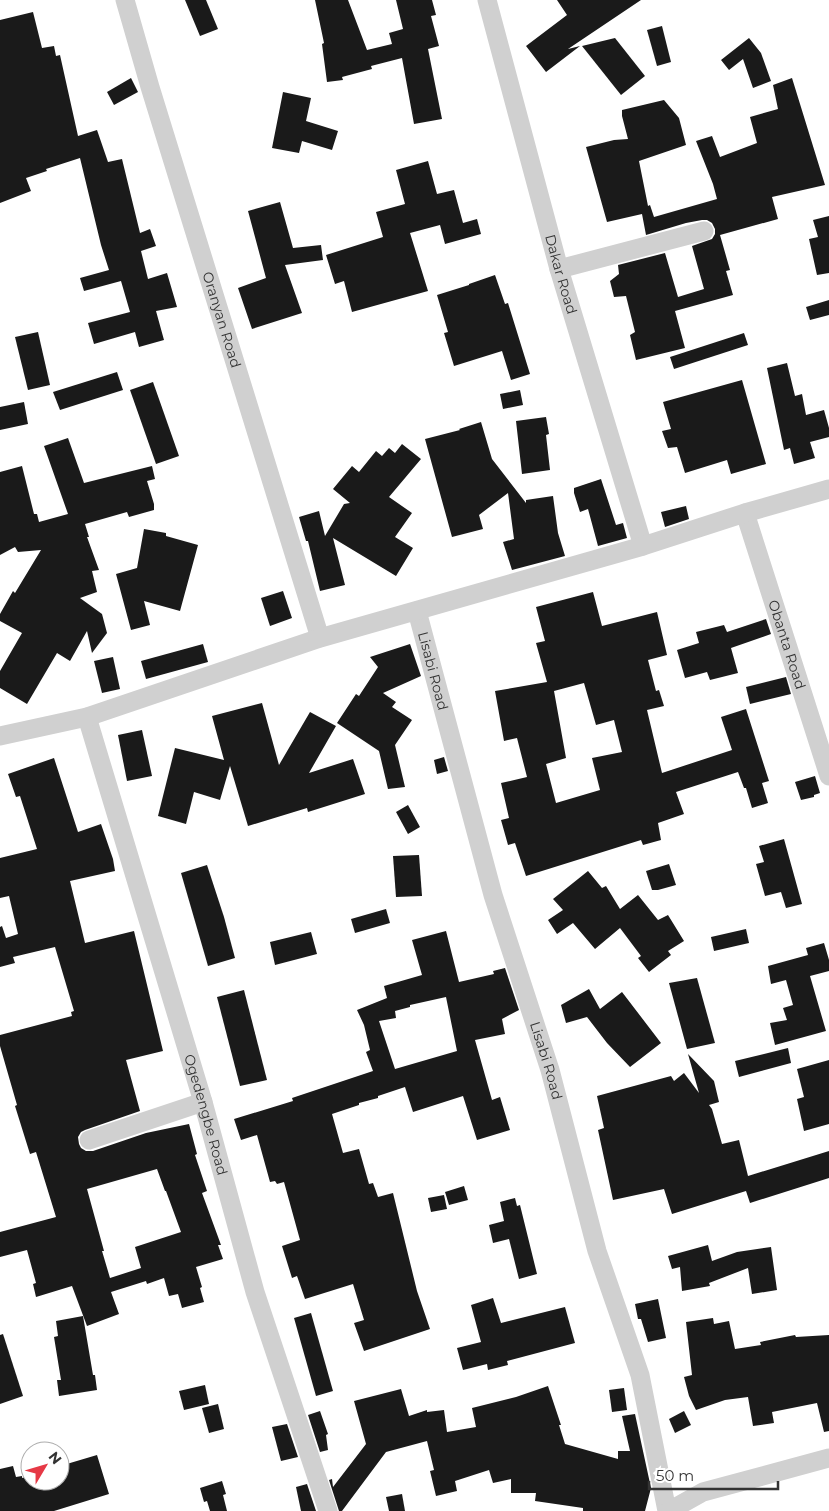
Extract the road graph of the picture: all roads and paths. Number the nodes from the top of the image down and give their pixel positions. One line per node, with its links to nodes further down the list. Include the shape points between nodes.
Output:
1 (125, 0): 9 (street, Oranyan Road)
2 (487, 0): 4 (street, Dakar Road)
3 (704, 231): 4 (street)
4 (559, 269): 7 (street, Dakar Road)
5 (829, 488): 6 (street)
6 (745, 513): 7 (street); 12 (street, Obanta Road)
7 (643, 546): 8 (street)
8 (416, 611): 9 (street); 17 (street, Lisabi Road, via 493,895 550,1070 597,1250 640,1375)
9 (320, 638): 10 (street)
10 (87, 717): 11 (street); 13 (street, Ogedengbe Road)
11 (0, 736)
12 (829, 776)
13 (203, 1102): 14 (street); 16 (street, Ogedengbe Road, via 255,1292)
14 (89, 1140)
15 (829, 1458): 17 (street, via 703,1492)
16 (328, 1511)
17 (668, 1511)

